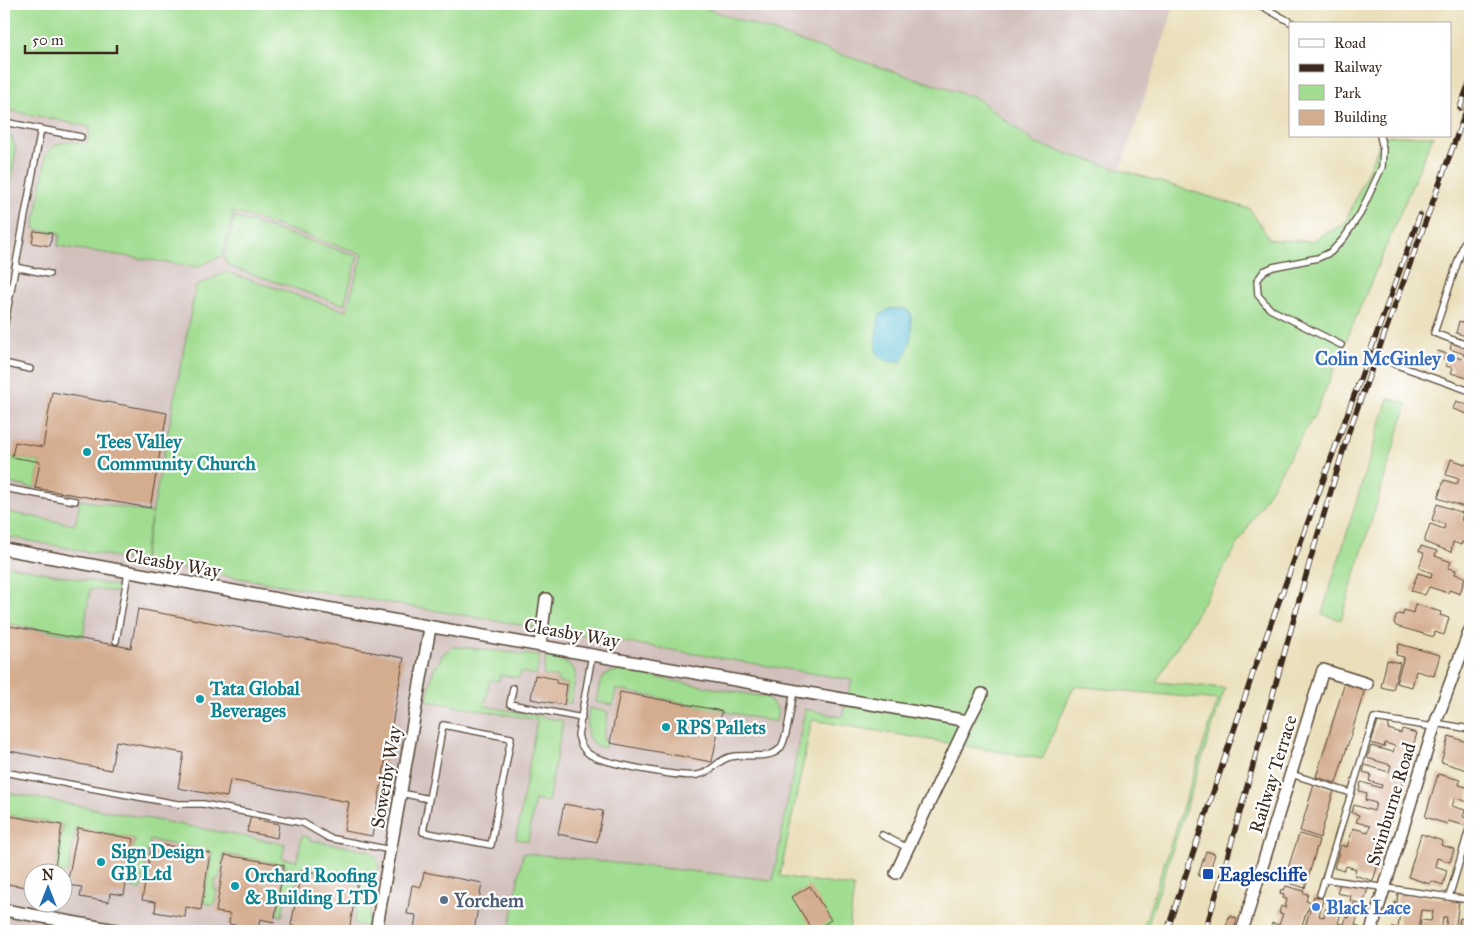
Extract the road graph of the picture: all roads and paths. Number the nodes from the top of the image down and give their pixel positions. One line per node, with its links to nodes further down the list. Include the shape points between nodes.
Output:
1 (1258, 4): 2 (lane)
2 (1290, 22)
3 (4, 122): 4 (lane)
4 (41, 129): 5 (lane); 8 (lane)
5 (81, 137)
6 (1380, 138): 11 (lane, via 1382,167 1360,214 1344,238 1331,252 1318,258 1273,267 1264,271 1257,281 1258,296 1270,309)
7 (1470, 225): 12 (lane, via 1434,333)
8 (15, 267): 9 (lane); 10 (lane)
9 (49, 274)
10 (4, 328)
11 (1341, 345)
12 (1470, 346)
13 (4, 363): 15 (lane)
14 (1394, 364): 16 (lane)
15 (30, 369)
16 (1470, 391)
17 (4, 488): 18 (lane)
18 (75, 501)
19 (4, 549): 20 (street, Cleasby Way)
20 (128, 572): 22 (street, Cleasby Way); 24 (lane)
21 (546, 599): 25 (street)
22 (430, 628): 25 (street, Cleasby Way); 38 (street, Sowerby Way)
23 (1470, 630): 33 (street, Swinburne Road)
24 (116, 641)
25 (540, 645): 26 (street, Cleasby Way)
26 (592, 655): 29 (street, Cleasby Way); 31 (lane)
27 (1367, 684): 36 (street, Railway Terrace, via 1323,670)
28 (513, 688): 31 (lane, via 510,704)
29 (794, 690): 31 (lane, via 781,747 765,755 729,757 713,769 697,775 602,761 588,754 580,745 578,735); 32 (street, Cleasby Way)
30 (982, 694): 32 (street)
31 (582, 718)
32 (968, 720): 42 (street)
33 (1434, 725): 34 (lane); 37 (lane, via 1374,718); 46 (street, Swinburne Road)
34 (1470, 729)
35 (4, 772): 43 (lane, via 303,823 329,838)
36 (1291, 774): 37 (lane); 53 (street, Railway Terrace)
37 (1352, 793): 45 (lane)
38 (401, 794): 39 (lane); 43 (street, Sowerby Way)
39 (429, 799): 39 (lane, via 443,725 511,738 491,845 423,832)
40 (1470, 826): 48 (lane)
41 (882, 835): 42 (lane)
42 (908, 848): 44 (street)
43 (391, 850): 52 (street, Sowerby Way)
44 (896, 873)
45 (1325, 879): 46 (lane); 47 (lane)
46 (1384, 888): 48 (lane); 54 (street, Swinburne Road)
47 (1320, 894)
48 (1449, 897): 49 (lane)
49 (1470, 900)
50 (4, 910): 51 (street)
51 (121, 931)
52 (376, 931)
53 (1242, 931)
54 (1370, 931)

